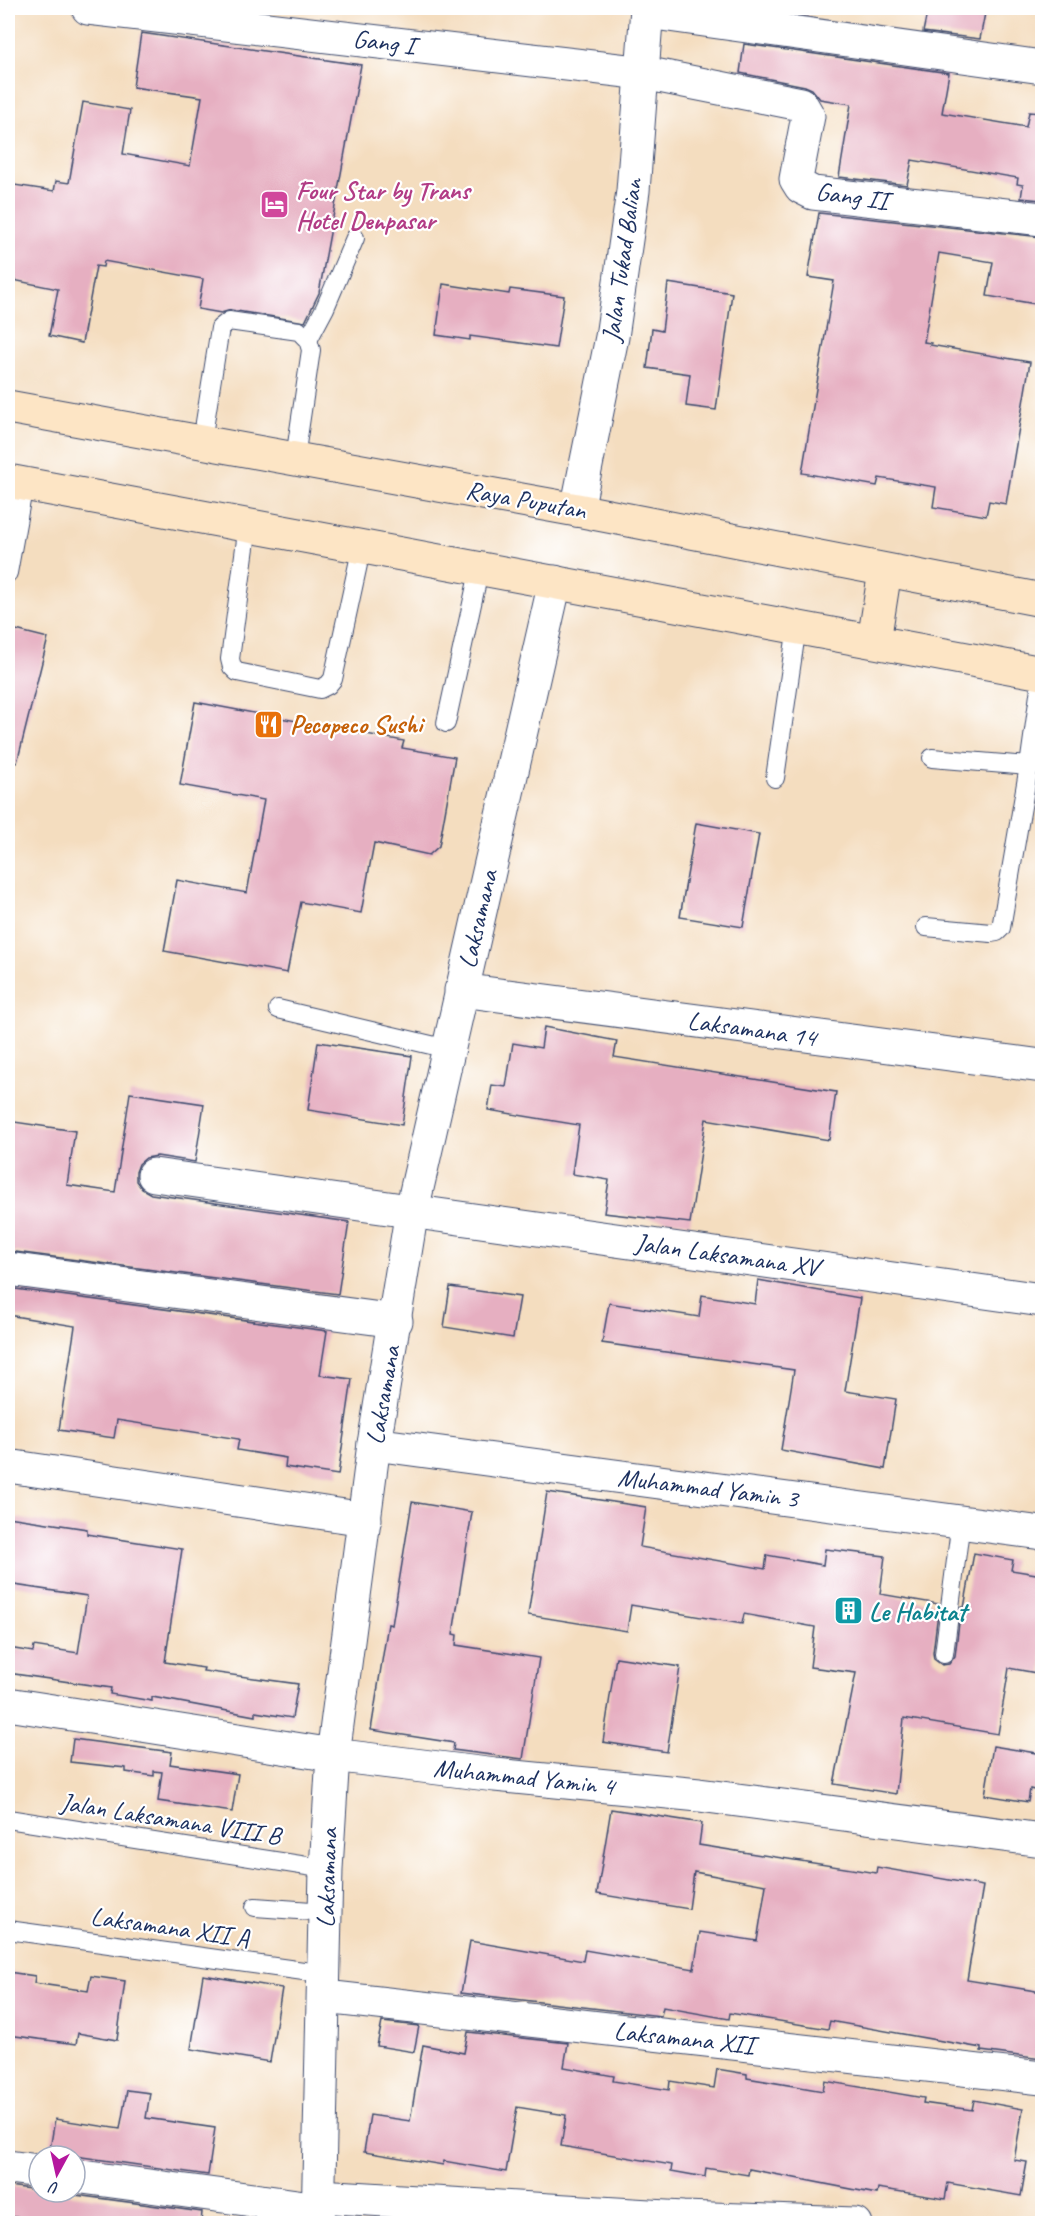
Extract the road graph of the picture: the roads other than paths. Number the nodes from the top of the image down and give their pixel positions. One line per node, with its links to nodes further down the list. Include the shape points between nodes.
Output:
1 (88, 8): 4 (street, Gang I)
2 (647, 10): 3 (street); 4 (street, Jalan Tukad Balian)
3 (1042, 67)
4 (644, 73): 5 (street, Gang II, via 801,104 808,116 796,178 801,187 813,193); 12 (street, Jalan Tukad Balian, via 633,191 612,338)
5 (1042, 219)
6 (355, 238): 7 (lane)
7 (308, 340): 9 (lane, via 299,331 229,321 220,328); 10 (lane, via 311,350)
8 (8, 406): 9 (main road, Raya Puputan)
9 (202, 441): 10 (main road, Raya Puputan)
10 (295, 458): 12 (main road, Raya Puputan)
11 (16, 483): 13 (main road); 17 (lane)
12 (578, 510): 16 (main road, Raya Puputan)
13 (248, 525): 14 (main road); 14 (lane, via 232,667 237,672 320,689 333,679)
14 (363, 546): 15 (main road)
15 (480, 567): 18 (main road); 23 (lane)
16 (885, 571): 19 (main road, Raya Puputan); 21 (main road)
17 (8, 573)
18 (555, 582): 20 (main road); 28 (street, Laksamana)
19 (1042, 600)
20 (797, 627): 21 (main road); 26 (lane)
21 (874, 641): 22 (main road)
22 (1042, 673): 25 (lane)
23 (446, 723)
24 (932, 758): 25 (lane)
25 (1029, 766): 27 (lane, via 1001,928 991,933)
26 (775, 777)
27 (926, 927)
28 (461, 990): 30 (street, Laksamana); 31 (street, Laksamana 14)
29 (278, 1010): 30 (lane)
30 (448, 1049): 33 (street, Laksamana)
31 (1042, 1066)
32 (154, 1175): 33 (street, Jalan Laksamana XV)
33 (412, 1209): 35 (street, Jalan Laksamana XV); 36 (street, Laksamana)
34 (8, 1269): 36 (street)
35 (1042, 1300)
36 (396, 1321): 37 (street, Laksamana)
37 (374, 1444): 39 (street, Laksamana); 40 (street, Muhammad Yamin 3)
38 (8, 1466): 39 (street)
39 (365, 1519): 44 (street, Laksamana)
40 (961, 1521): 41 (street, Muhammad Yamin 3); 42 (lane)
41 (1042, 1533)
42 (944, 1654)
43 (8, 1704): 44 (street, Muhammad Yamin 4)
44 (333, 1755): 46 (street, Muhammad Yamin 4, via 699,1795); 47 (street, Laksamana)
45 (8, 1819): 47 (lane, Jalan Laksamana VIII B)
46 (1042, 1840)
47 (326, 1869): 49 (street, Laksamana)
48 (255, 1907): 49 (lane)
49 (326, 1912): 51 (street, Laksamana)
50 (8, 1930): 51 (lane, Laksamana XII A)
51 (325, 1985): 52 (street, Laksamana XII); 56 (street, Laksamana)
52 (1042, 2078)
53 (8, 2167): 54 (street)
54 (27, 2169)
55 (87, 2178): 56 (street)
56 (319, 2209): 57 (street)
57 (855, 2223)

